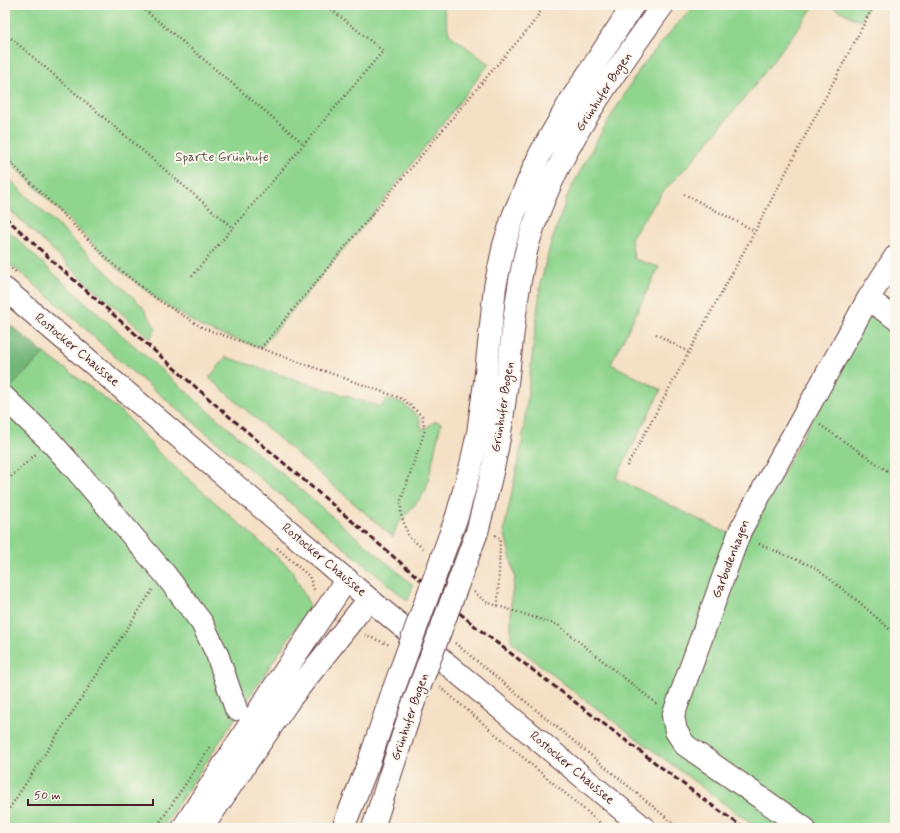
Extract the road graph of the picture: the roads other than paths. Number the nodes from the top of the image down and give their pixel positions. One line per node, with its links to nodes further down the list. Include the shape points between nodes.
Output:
1 (633, 5): 13 (main road, Grünhufer Bogen, bridge, via 571,100 540,154 514,214 495,287 478,433 457,516)
2 (663, 5): 14 (main road, Grünhufer Bogen, bridge, via 581,125 560,163 528,243 519,288 503,415 477,532 412,707)
3 (895, 257): 5 (main road, Garbodenhagen)
4 (5, 289): 8 (main road, Rostocker Chaussee)
5 (868, 300): 6 (main road); 16 (main road, Garbodenhagen, via 740,531 673,716 676,732 684,745)
6 (895, 318)
7 (5, 398): 10 (main road, via 77,471 164,573 202,623 217,654)
8 (347, 579): 9 (main road, Rostocker Chaussee); 11 (main road)
9 (369, 599): 12 (main road, via 290,699); 15 (main road, Rostocker Chaussee)
10 (236, 709)
11 (183, 828)
12 (202, 828)
13 (343, 828)
14 (372, 828)
15 (644, 828)
16 (804, 828)

